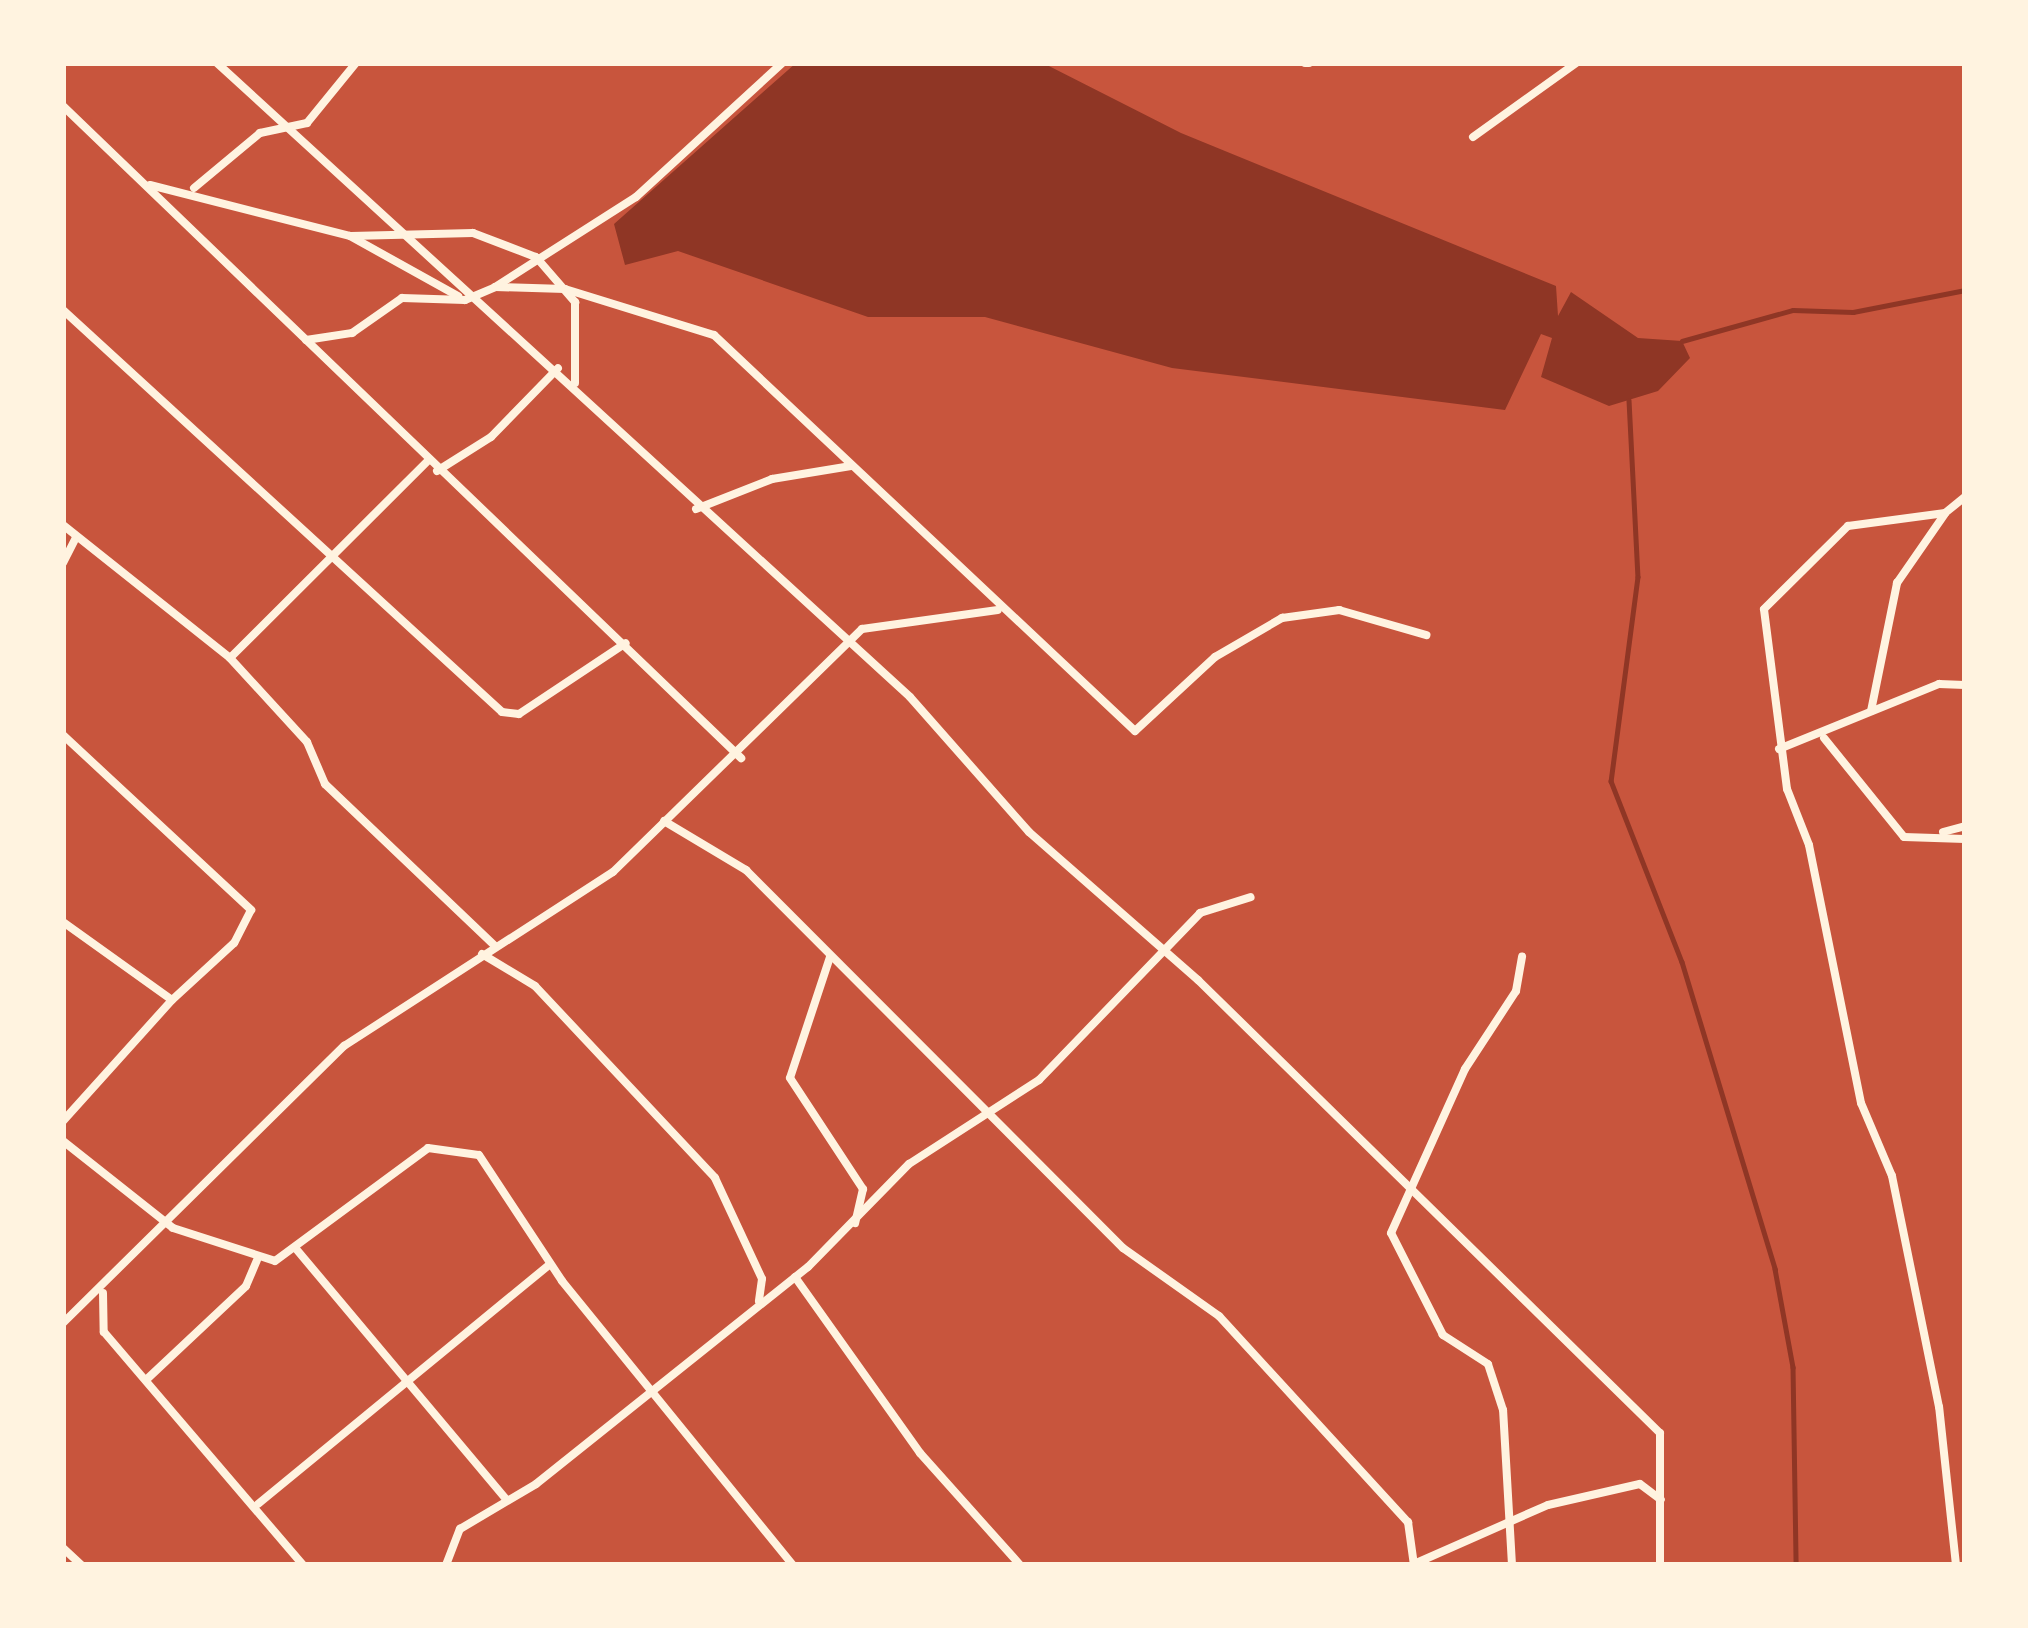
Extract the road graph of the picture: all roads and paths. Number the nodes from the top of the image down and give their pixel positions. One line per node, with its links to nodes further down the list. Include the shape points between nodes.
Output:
1 (217, 63): 6 (street)
2 (356, 63): 6 (street, via 307,123)
3 (782, 63): 12 (street, via 636,197)
4 (1576, 63): 7 (street)
5 (63, 106): 8 (street)
6 (278, 123): 9 (street); 10 (street)
7 (1473, 137)
8 (150, 185): 9 (street); 17 (street)
9 (194, 188): 11 (street)
10 (402, 230): 11 (street); 12 (street, via 473,233); 15 (street)
11 (350, 236): 15 (street)
12 (536, 257): 13 (street); 14 (street)
13 (495, 287): 14 (street); 15 (street)
14 (565, 289): 19 (street, via 577,314); 21 (street, via 699,324)
15 (465, 300): 17 (street, via 402,298 352,333); 18 (street)
16 (63, 310): 28 (street)
17 (304, 340): 20 (street)
18 (558, 368): 19 (street); 22 (street, via 491,437)
19 (575, 383): 24 (street)
20 (428, 462): 22 (street); 28 (street)
21 (852, 466): 24 (street, via 772,479); 30 (street)
22 (437, 471): 32 (street)
23 (1965, 497): 25 (street)
24 (695, 509): 33 (street)
25 (1945, 514): 36 (street, via 1897,583); 39 (street, via 1848,526 1772,592 1767,668)
26 (63, 525): 27 (street)
27 (76, 536): 29 (street, via 80,549); 34 (street)
28 (338, 561): 32 (street, via 502,712 519,714); 34 (street)
29 (63, 563)
30 (998, 610): 31 (street, via 1136,731 1215,657 1282,618 1339,610); 33 (street, via 883,621)
31 (1426, 635)
32 (626, 643): 40 (street)
33 (847, 643): 40 (street); 48 (street)
34 (230, 658): 47 (street, via 295,726 325,784)
35 (1965, 685): 36 (street)
36 (1871, 711): 38 (street)
37 (63, 735): 52 (street, via 251,910 234,943)
38 (1824, 738): 39 (street); 43 (street, via 1904,837)
39 (1780, 749): 82 (street, via 1861,1103 1892,1176 1939,1407)
40 (741, 758): 41 (street)
41 (664, 820): 47 (street, via 592,888); 50 (street, via 746,870)
42 (1965, 826): 43 (street)
43 (1936, 834): 44 (street)
44 (1965, 839)
45 (1251, 898): 48 (street, via 1211,905)
46 (63, 922): 52 (street)
47 (495, 946): 49 (street)
48 (1163, 953): 53 (street); 56 (street)
49 (482, 954): 57 (street, via 344,1046); 64 (street, via 535,986 715,1178 751,1248)
50 (830, 957): 53 (street); 58 (street, via 790,1078 863,1189)
51 (1522, 957): 56 (street, via 1516,992)
52 (172, 1000): 54 (street)
53 (996, 1113): 58 (street, via 909,1164); 79 (street, via 1123,1248 1219,1316 1379,1488 1408,1522)
54 (63, 1120)
55 (63, 1142): 57 (street)
56 (1406, 1184): 70 (street, via 1660,1433); 72 (street, via 1395,1258 1444,1335 1488,1364)
57 (160, 1220): 60 (street); 63 (street)
58 (855, 1225): 62 (street)
59 (296, 1250): 60 (street); 61 (street, via 394,1167 460,1145 479,1155); 67 (street)
60 (256, 1260): 66 (street, via 246,1286)
61 (550, 1264): 67 (street); 68 (street)
62 (795, 1277): 64 (street); 78 (street, via 920,1453)
63 (103, 1292): 65 (street); 66 (street, via 104,1332)
64 (760, 1301): 68 (street)
65 (63, 1323)
66 (146, 1380): 71 (street)
67 (407, 1381): 69 (street); 71 (street)
68 (657, 1388): 69 (street); 77 (street)
69 (507, 1500): 76 (street, via 460,1529)
70 (1662, 1500): 72 (street, via 1640,1484); 81 (street)
71 (258, 1504): 75 (street)
72 (1510, 1516): 79 (street); 80 (street)
73 (63, 1548): 74 (street)
74 (81, 1565)
75 (303, 1565)
76 (446, 1565)
77 (794, 1565)
78 (1020, 1565)
79 (1413, 1565)
80 (1512, 1565)
81 (1660, 1565)
82 (1956, 1565)

